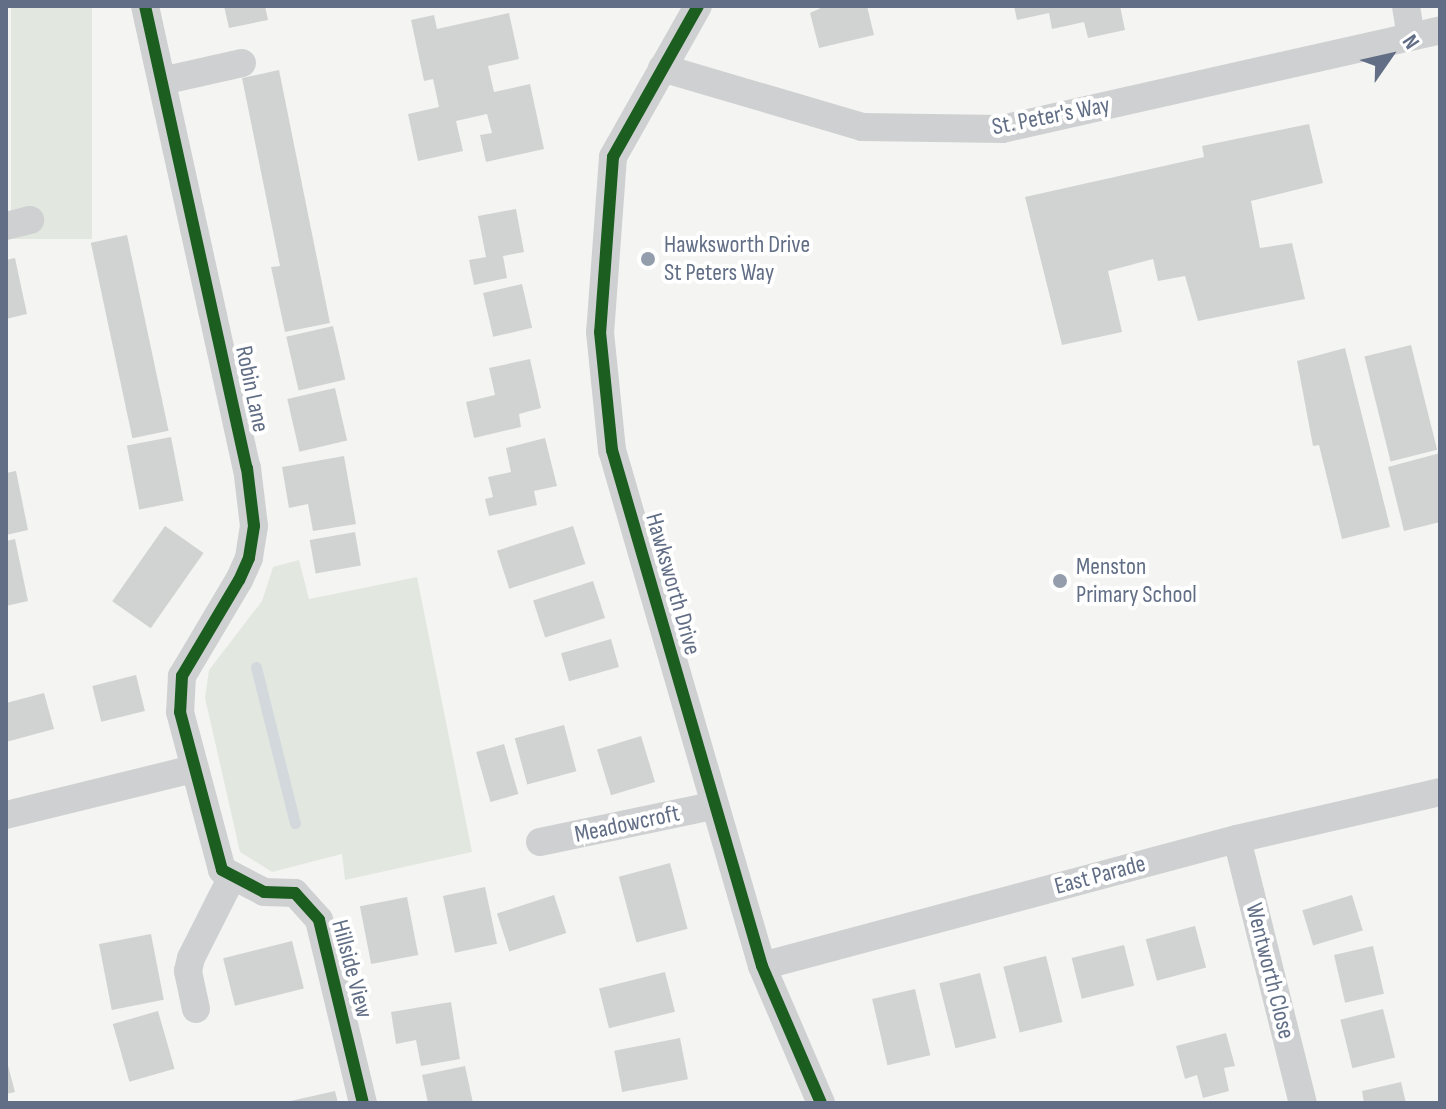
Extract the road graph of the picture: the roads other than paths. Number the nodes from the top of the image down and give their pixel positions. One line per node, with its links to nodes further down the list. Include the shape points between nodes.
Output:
1 (145, 6): 8 (street, Robin Lane)
2 (698, 6): 7 (street, Hawksworth Drive)
3 (1406, 6): 5 (street)
4 (1440, 30): 5 (street, St. Peter's Way)
5 (1411, 36): 7 (street, St. Peter's Way, via 1002,129 862,127)
6 (242, 63): 8 (street)
7 (662, 68): 11 (street, Hawksworth Drive, via 613,157 600,332 612,450)
8 (162, 81): 9 (street, Robin Lane, via 247,468 254,526 249,558 179,688)
9 (193, 769): 12 (street); 15 (street, via 214,853)
10 (1440, 792): 13 (street, East Parade)
11 (713, 806): 14 (street, Meadowcroft); 16 (street, Hawksworth Drive)
12 (6, 815)
13 (1237, 839): 16 (street, East Parade); 20 (street, Wentworth Close)
14 (540, 842)
15 (232, 877): 17 (street, via 191,958 188,971); 18 (street, Hillside View, via 264,892 295,893 319,920)
16 (762, 966): 19 (street, Hawksworth Drive)
17 (196, 1009)
18 (363, 1103)
19 (821, 1103)
20 (1303, 1103)

